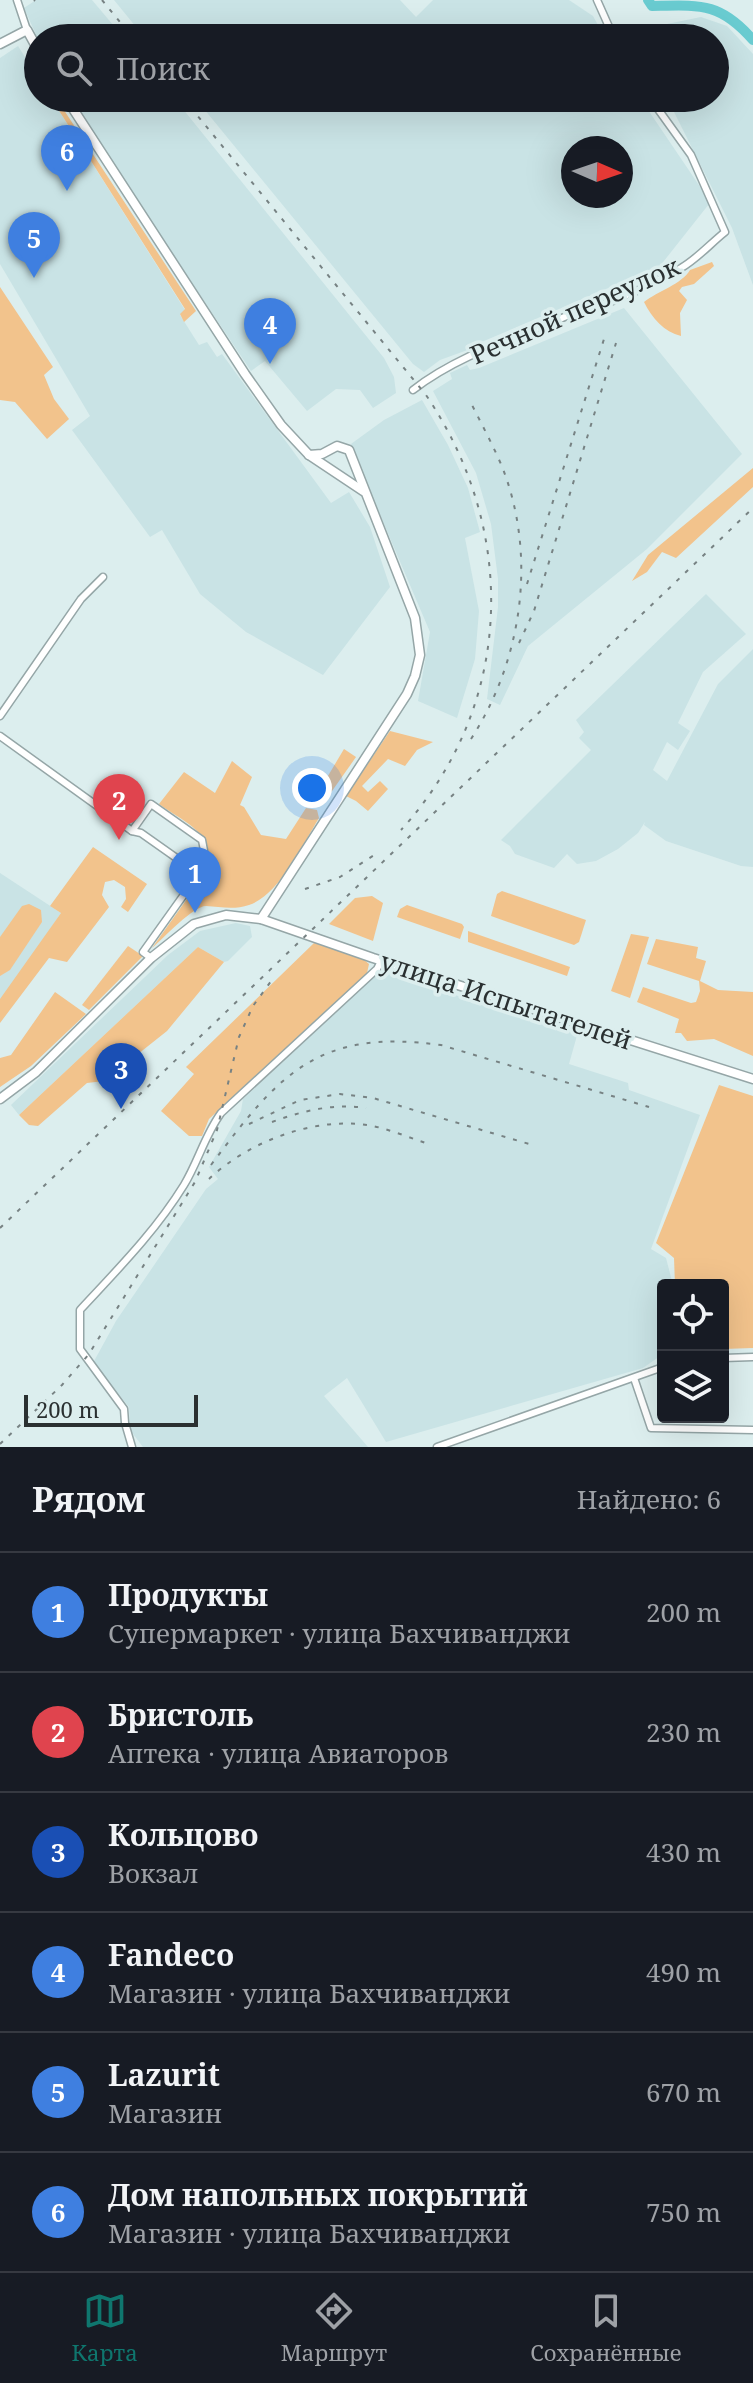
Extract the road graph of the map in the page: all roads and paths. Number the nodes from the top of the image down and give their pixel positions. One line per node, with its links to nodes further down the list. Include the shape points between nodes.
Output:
1 (17, 0): 3 (street)
2 (597, 0): 4 (street)
3 (25, 24)
4 (608, 24)
5 (24, 32): 6 (main road)
6 (0, 44)
7 (75, 112): 11 (main road, via 245,374)
8 (660, 112): 9 (street, Речной переулок, via 691,155 725,232 683,267 471,357)
9 (413, 390)
10 (326, 452): 11 (main road); 12 (main road, via 346,447); 13 (main road)
11 (309, 455): 13 (main road)
12 (352, 460): 14 (main road, via 345,471); 15 (main road)
13 (327, 465): 14 (main road)
14 (335, 471): 15 (main road)
15 (363, 491): 21 (main road, via 415,618 420,655 415,676)
16 (103, 577): 17 (street, via 81,599)
17 (0, 716)
18 (0, 736): 19 (street)
19 (132, 831): 20 (street); 22 (street, via 151,804 202,840 205,848 203,868 143,952)
20 (175, 857)
21 (261, 919): 22 (main road, улица Испытателей, via 226,915 202,920); 23 (main road, улица Испытателей)
22 (151, 958): 25 (main road, улица Испытателей, via 36,1072)
23 (381, 961): 24 (main road, улица Испытателей); 31 (street, via 221,1113 185,1184 150,1234 80,1310 80,1349 120,1402)
24 (753, 1079)
25 (0, 1099)
26 (753, 1357): 27 (street)
27 (729, 1358)
28 (657, 1369): 29 (street)
29 (634, 1378): 30 (street, via 651,1428); 32 (street)
30 (753, 1430)
31 (132, 1447)
32 (437, 1447)

